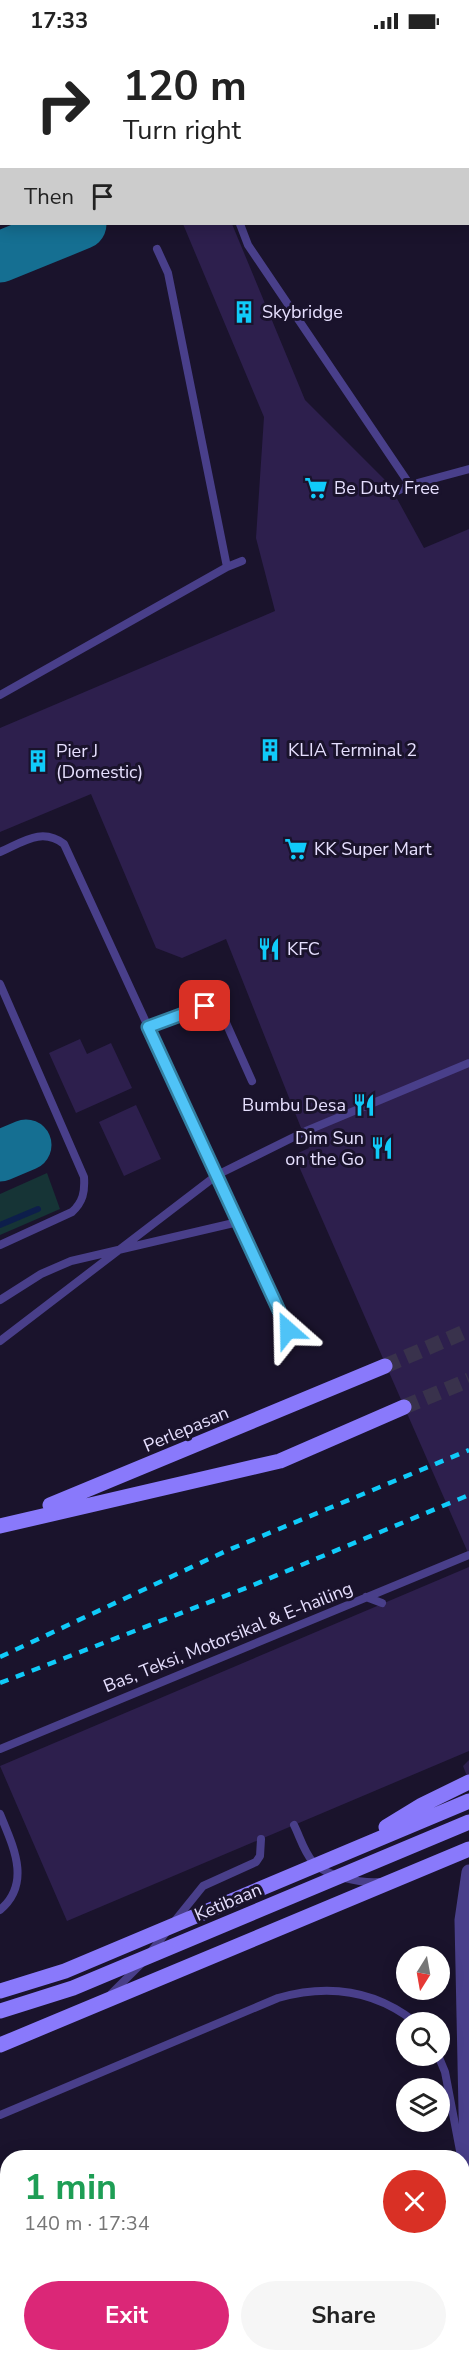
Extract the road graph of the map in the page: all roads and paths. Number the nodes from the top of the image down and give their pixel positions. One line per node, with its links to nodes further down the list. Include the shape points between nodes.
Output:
1 (240, 225): 4 (lane, via 248,244)
2 (157, 249): 7 (lane, via 168,273)
3 (469, 469): 4 (lane)
4 (410, 485): 5 (lane)
5 (397, 491)
6 (242, 561): 7 (lane)
7 (227, 567): 8 (lane)
8 (0, 695)
9 (0, 852): 11 (lane, via 40,834 54,836 64,844)
10 (0, 984): 16 (lane, via 84,1177 84,1187 79,1206 72,1212)
11 (148, 1027): 13 (lane, via 205,1006 215,1009 223,1016); 14 (lane)
12 (469, 1063): 14 (lane, via 306,1131)
13 (252, 1081)
14 (217, 1175): 15 (lane); 17 (lane)
15 (238, 1222): 17 (lane); 19 (lane)
16 (0, 1245)
17 (116, 1252): 18 (lane, via 71,1261 41,1274); 20 (lane)
18 (0, 1300)
19 (288, 1330)
20 (0, 1341)
21 (385, 1366): 23 (main road, Perlepasan)
22 (404, 1407): 23 (main road, via 280,1461)
23 (0, 1526)
24 (469, 1555): 25 (lane, Bas, Teksi, Motorsikal & E-hailing)
25 (366, 1597): 26 (lane); 27 (lane, Bas, Teksi, Motorsikal & E-hailing)
26 (382, 1603)
27 (0, 1749)
28 (469, 1782): 38 (main road, bridge, via 422,1805)
29 (469, 1801): 39 (main road, bridge, via 65,1971)
30 (0, 1814): 37 (lane, via 19,1869 12,1895)
31 (469, 1822): 38 (main road, Ketibaan, bridge)
32 (294, 1825): 36 (lane, via 307,1853 321,1869 374,1882)
33 (261, 1839): 40 (lane, via 256,1862 203,1886 137,1969)
34 (469, 1849): 36 (main road)
35 (469, 1872): 47 (street, via 462,1920)
36 (395, 1880): 40 (main road)
37 (0, 1910)
38 (258, 1910): 41 (main road, Ketibaan, bridge, via 73,1988)
39 (0, 1991)
40 (101, 2003): 43 (main road)
41 (0, 2011)
42 (400, 2012): 45 (lane, via 361,1994 328,1989 299,1992)
43 (0, 2045)
44 (443, 2066): 46 (lane)
45 (0, 2115)
46 (460, 2150)
47 (467, 2150)

